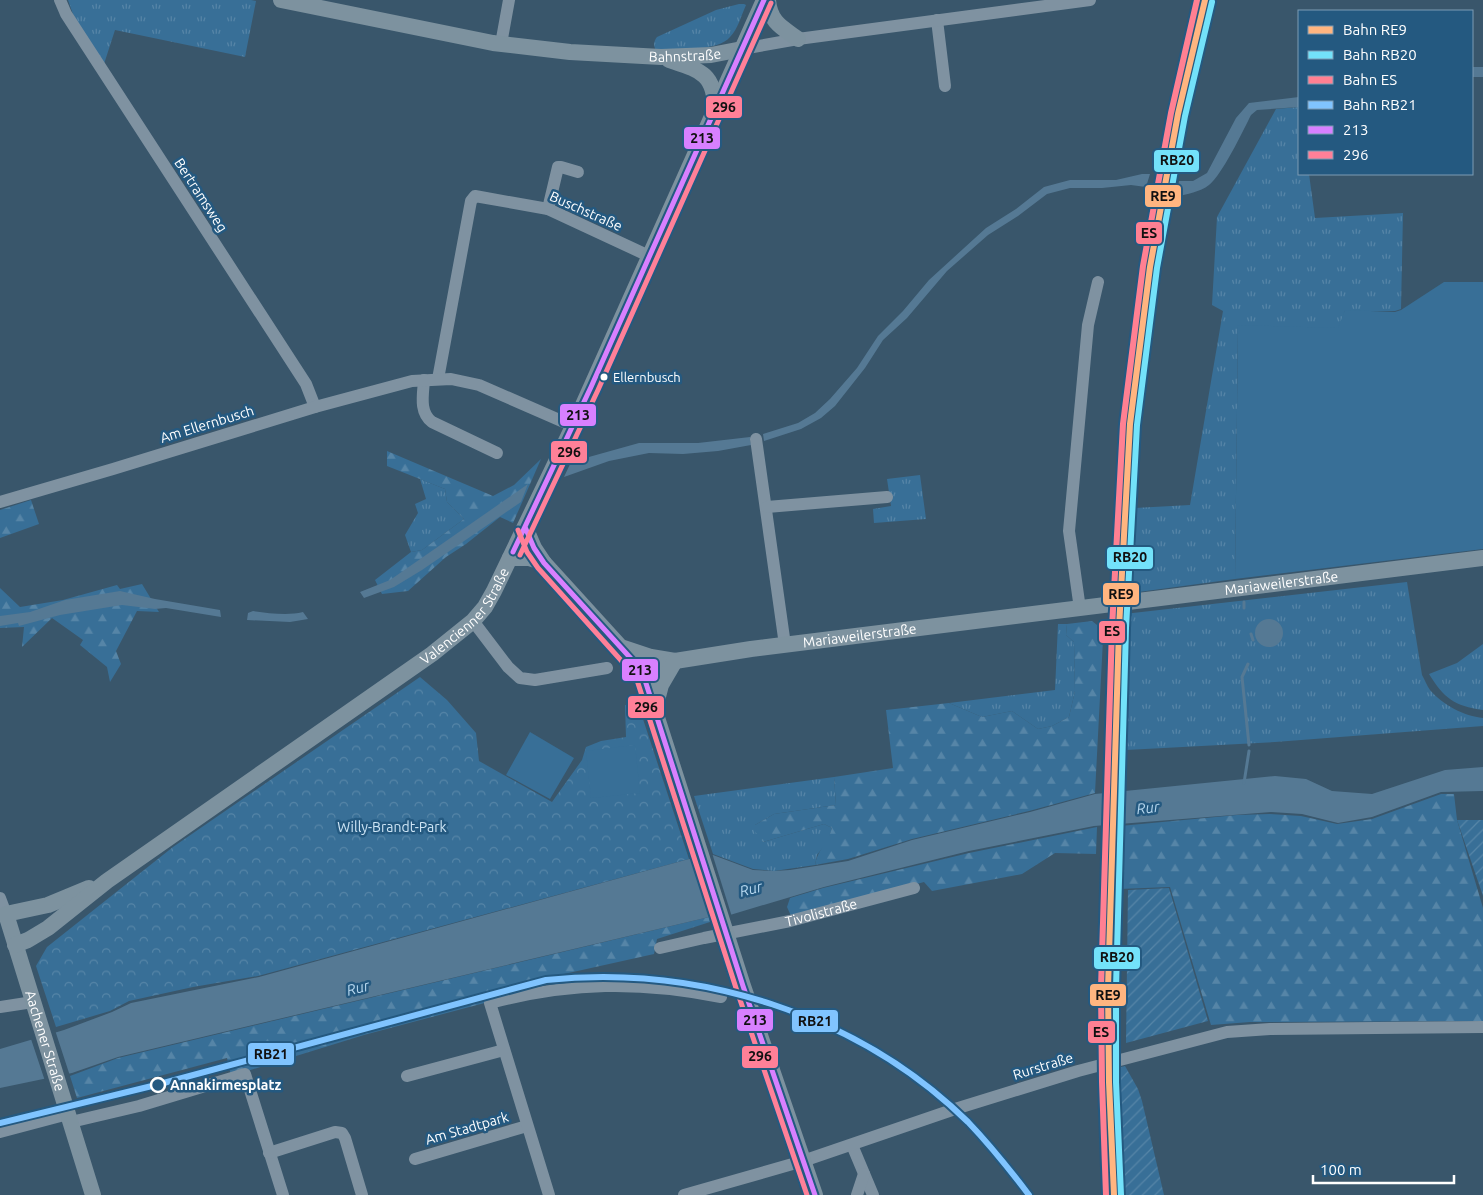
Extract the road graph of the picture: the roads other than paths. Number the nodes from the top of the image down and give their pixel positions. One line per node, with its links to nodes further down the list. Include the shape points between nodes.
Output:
1 (60, 0): 20 (street, Bertramsweg, via 306,384)
2 (281, 0): 9 (main road, Bahnstraße)
3 (509, 0): 9 (street)
4 (764, 0): 10 (main road, Valencienner Straße)
5 (768, 0): 8 (main road, via 769,11 776,23)
6 (1090, 0): 7 (street, Bahnstraße)
7 (937, 20): 8 (street, Bahnstraße); 12 (street)
8 (798, 39): 10 (street, Bahnstraße)
9 (501, 44): 11 (main road, Bahnstraße)
10 (742, 48): 11 (main road, Bahnstraße, via 711,55); 13 (main road, Valencienner Straße)
11 (661, 57): 13 (main road, via 694,70 710,81 715,94)
12 (945, 86)
13 (715, 108): 16 (main road, Valencienner Straße)
14 (578, 172): 15 (street, via 558,167)
15 (548, 209): 16 (street, Buschstraße); 18 (street, Buschstraße, via 478,196 471,202)
16 (649, 256): 21 (main road, Valencienner Straße)
17 (1098, 282): 31 (street, via 1088,325 1069,531)
18 (438, 379): 19 (street, Am Ellernbusch); 21 (street, Am Ellernbusch, via 479,385)
19 (424, 380): 20 (street, Am Ellernbusch, via 400,383); 23 (street, via 424,411 428,418)
20 (315, 407): 25 (street, Am Ellernbusch)
21 (573, 426): 27 (main road, Valencienner Straße)
22 (756, 439): 26 (street)
23 (497, 453)
24 (887, 497): 26 (street)
25 (0, 502)
26 (766, 507): 33 (street)
27 (525, 527): 28 (main road, Valencienner Straße); 30 (main road)
28 (510, 558): 30 (main road, via 529,558); 32 (main road, Valencienner Straße, via 485,607)
29 (1483, 558): 31 (main road, Mariaweilerstraße)
30 (544, 563): 34 (main road)
31 (1080, 609): 33 (main road, Mariaweilerstraße)
32 (473, 621): 36 (street, via 520,678 535,680); 39 (main road, Valencienner Straße, via 432,654)
33 (785, 645): 35 (main road, Mariaweilerstraße)
34 (620, 646): 35 (main road); 37 (main road)
35 (675, 661): 37 (main road, Mariaweilerstraße); 38 (main road, via 661,685)
36 (607, 668)
37 (643, 674): 38 (main road)
38 (655, 708): 45 (main road)
39 (107, 881): 42 (main road, Valencienner Straße); 44 (main road, Valencienner Straße)
40 (914, 888): 45 (street, Tivolistraße, via 817,915)
41 (0, 898): 43 (street)
42 (48, 905): 43 (main road, Valencienner Straße); 44 (main road, via 53,917)
43 (6, 914): 46 (main road, Aachener Straße)
44 (48, 928): 46 (main road, Valencienner Straße)
45 (726, 931): 47 (street, Tivolistraße); 60 (main road)
46 (15, 945): 49 (main road, Aachener Straße)
47 (660, 948)
48 (721, 997): 52 (street, Am Stadtpark, via 670,988 587,986 522,995 490,1003)
49 (34, 1006): 50 (street); 54 (main road, Aachener Straße)
50 (0, 1008)
51 (1483, 1027): 57 (street, Rurstraße, via 1227,1032 1074,1072)
52 (504, 1050): 53 (street); 55 (street, Am Stadtpark)
53 (407, 1076)
54 (68, 1112): 56 (street); 58 (street, via 139,1106 244,1074); 62 (main road, Aachener Straße)
55 (527, 1126): 59 (street, Am Stadtpark); 65 (street, Am Stadtpark)
56 (0, 1132)
57 (852, 1145): 60 (street, Rurstraße); 61 (street)
58 (269, 1153): 63 (street); 64 (street, via 335,1132 342,1133)
59 (415, 1159)
60 (803, 1161): 66 (street, Rurstraße); 67 (main road)
61 (864, 1174): 68 (street); 69 (street)
62 (93, 1195)
63 (283, 1195)
64 (362, 1195)
65 (549, 1195)
66 (684, 1195)
67 (815, 1195)
68 (858, 1195)
69 (873, 1195)

